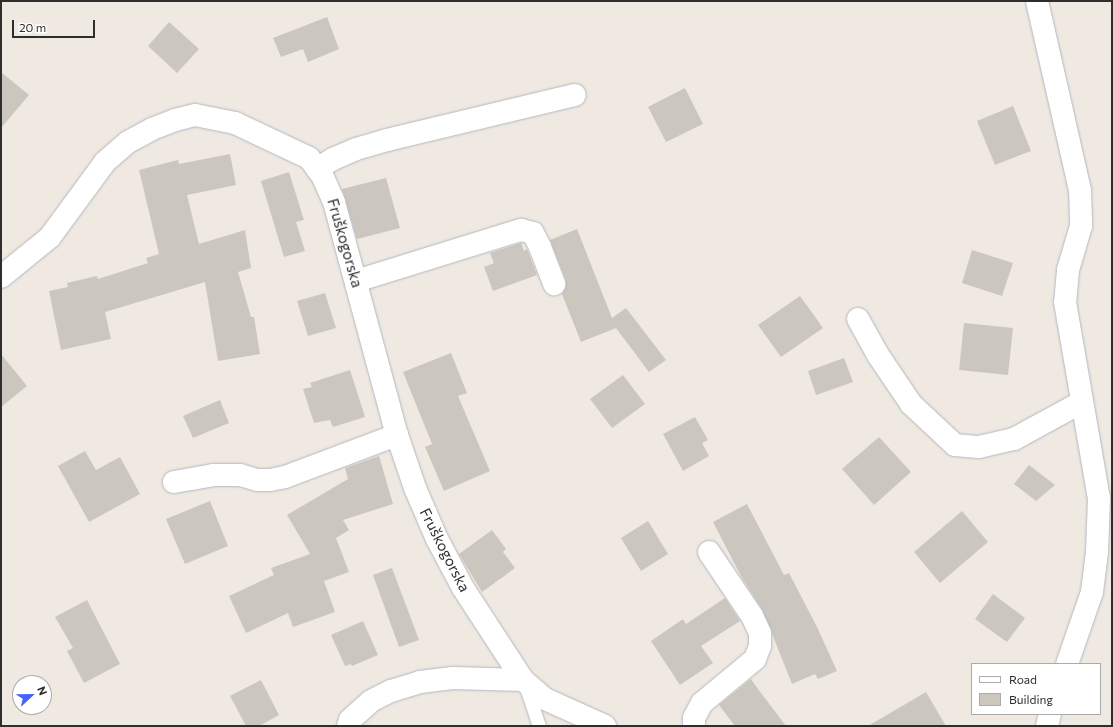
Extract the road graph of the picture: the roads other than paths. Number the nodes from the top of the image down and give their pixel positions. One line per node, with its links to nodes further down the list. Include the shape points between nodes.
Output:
1 (1037, 1): 8 (street, via 1080,190 1081,226 1068,270 1065,302)
2 (575, 95): 3 (street, via 387,140 356,149)
3 (317, 168): 4 (street, Fruškogorska, via 302,154 235,123 195,115 174,120 128,142 110,157 50,237); 5 (street, Fruškogorska, via 334,202)
4 (1, 277)
5 (356, 281): 6 (street, via 521,230 533,233); 9 (street, Fruškogorska)
6 (554, 284)
7 (858, 319): 8 (street, via 878,355 911,404 955,445 979,447 1014,439)
8 (1082, 402): 11 (street)
9 (397, 435): 10 (street, via 285,477 258,480 240,475 213,475); 14 (street, Fruškogorska, via 415,488 441,546 463,588)
10 (174, 482)
11 (1106, 498): 13 (street, via 1092,592)
12 (709, 552): 19 (street, via 752,616 760,633 760,646 755,659 702,703 694,718)
13 (1067, 663)
14 (524, 680): 16 (street, via 453,678 420,682 391,691 371,701 350,720); 17 (lane); 18 (street, Fruškogorska, via 545,699)
15 (1050, 715): 20 (street)
16 (348, 726)
17 (539, 726)
18 (605, 726)
19 (694, 726)
20 (1047, 726)

